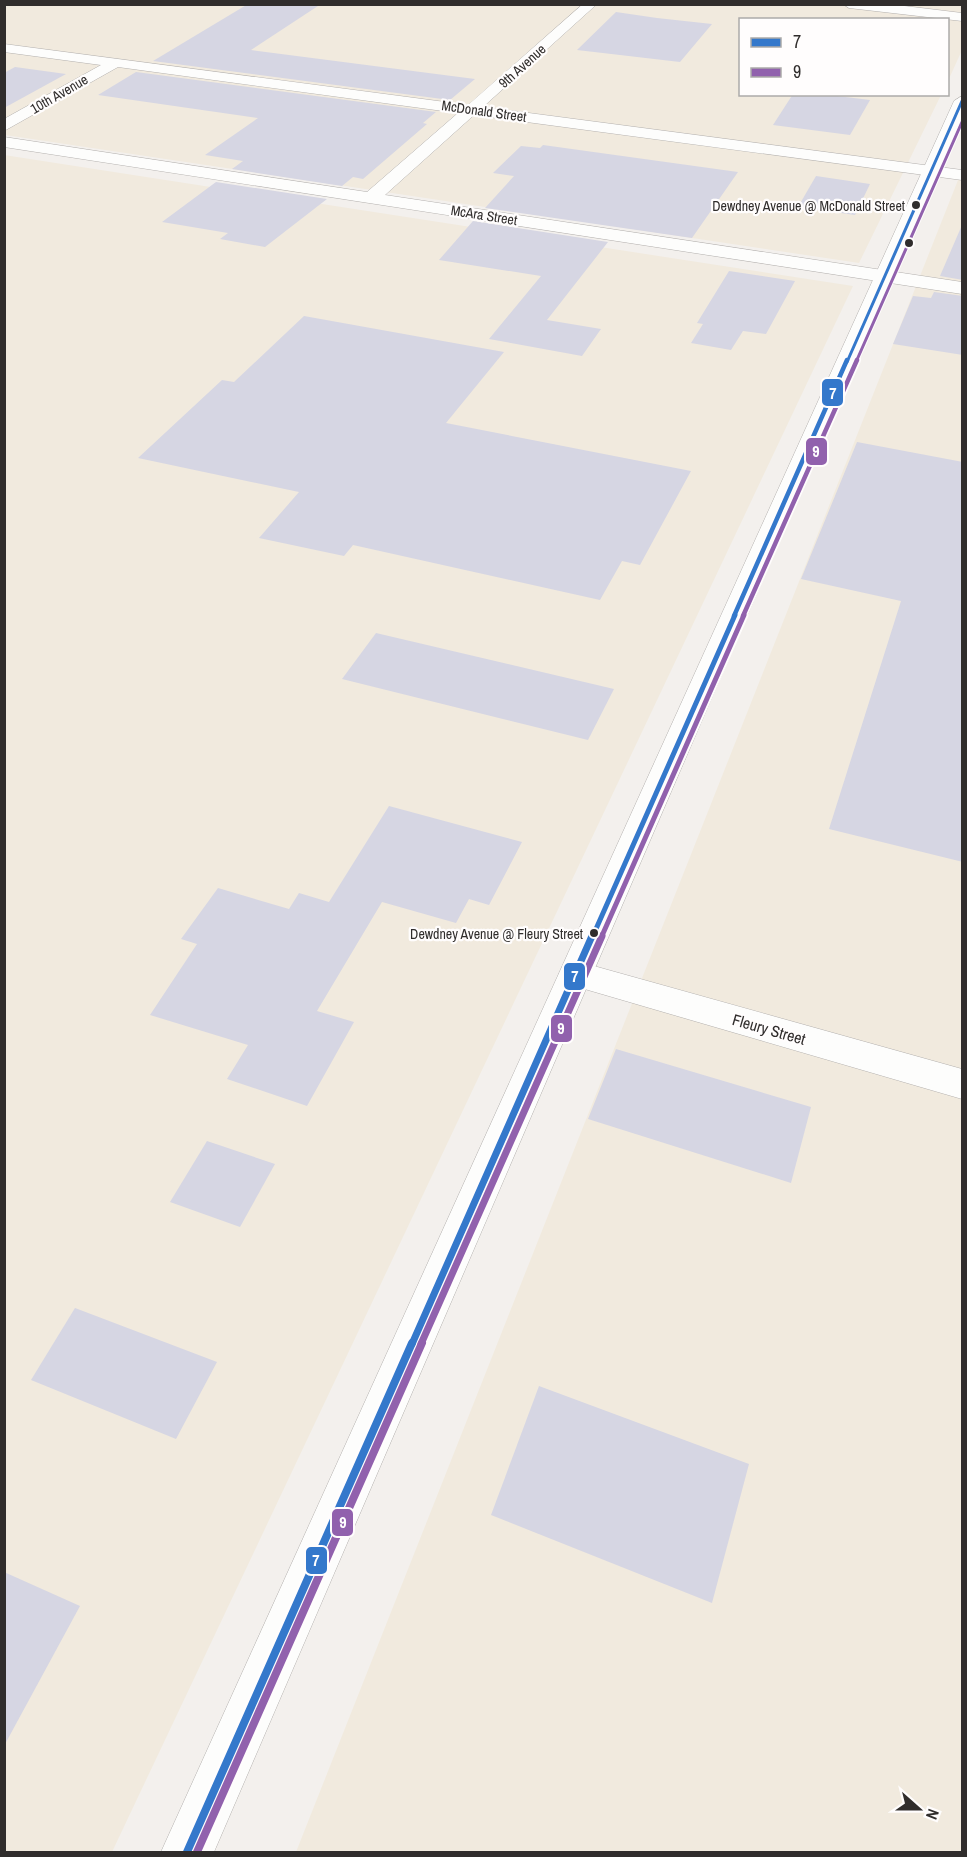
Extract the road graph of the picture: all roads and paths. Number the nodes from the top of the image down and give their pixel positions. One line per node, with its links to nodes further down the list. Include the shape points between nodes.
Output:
1 (591, 4): 7 (street, 9th Avenue)
2 (849, 4): 3 (street)
3 (963, 17)
4 (4, 48): 5 (street, McDonald Street)
5 (115, 63): 7 (street, McDonald Street); 8 (street, 10th Avenue)
6 (963, 101): 10 (street)
7 (473, 110): 10 (street, McDonald Street); 12 (street, 9th Avenue)
8 (4, 126)
9 (4, 142): 12 (street, McAra Street)
10 (932, 171): 11 (street, McDonald Street); 13 (street)
11 (963, 175)
12 (371, 198): 13 (street, McAra Street)
13 (885, 276): 14 (street, McAra Street); 15 (street)
14 (963, 288)
15 (576, 974): 16 (street, Fleury Street); 17 (street)
16 (963, 1084)
17 (187, 1852)

